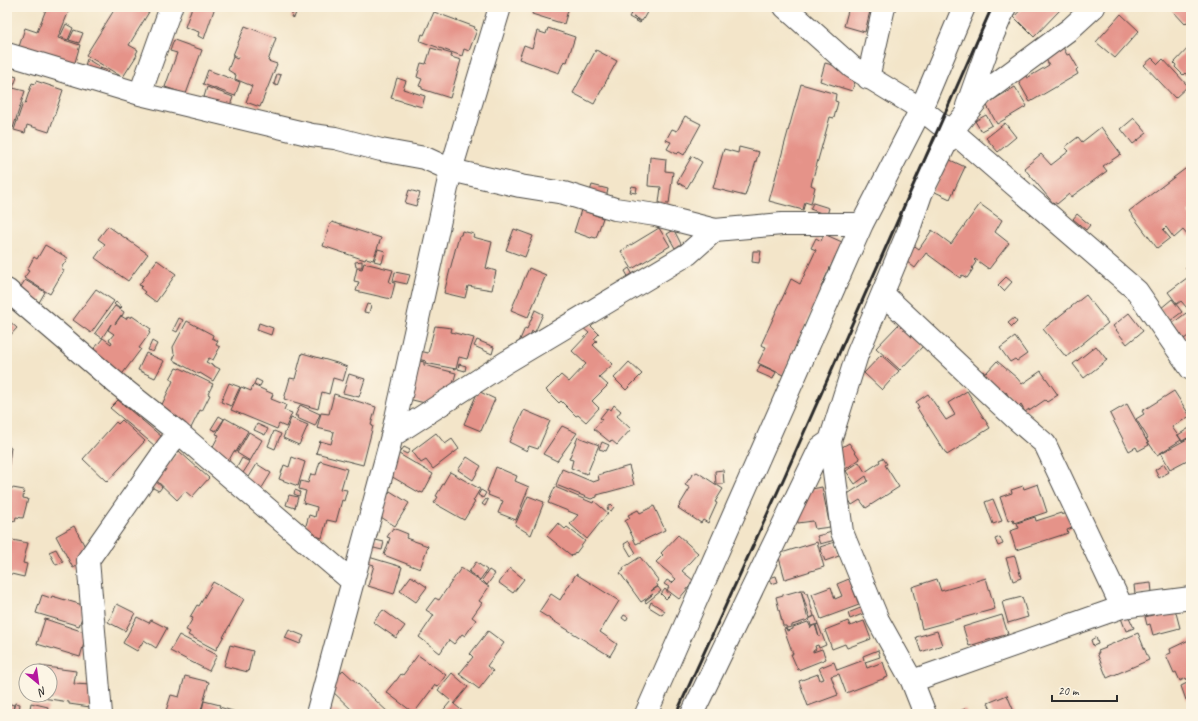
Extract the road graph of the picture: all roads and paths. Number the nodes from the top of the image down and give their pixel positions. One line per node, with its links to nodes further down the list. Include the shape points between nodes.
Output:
1 (171, 7): 10 (street)
2 (500, 7): 13 (street)
3 (785, 7): 9 (street)
4 (884, 7): 9 (street)
5 (964, 7): 11 (street)
6 (1005, 7): 12 (street)
7 (1094, 7): 12 (street, via 1070,30 982,94)
8 (7, 54): 10 (street)
9 (860, 72): 11 (street)
10 (140, 94): 13 (street, via 312,135 424,158)
11 (921, 109): 12 (street, via 940,124); 14 (street)
12 (958, 124): 17 (street, via 921,194); 18 (street, via 1137,291)
13 (451, 170): 15 (street, via 520,186 564,192 615,209 656,215); 20 (street)
14 (862, 224): 15 (street, via 782,224); 28 (street)
15 (715, 230): 20 (street, via 688,254 505,363)
16 (7, 290): 19 (street)
17 (883, 294): 21 (street, via 857,355); 24 (street, via 1045,444)
18 (1191, 369)
19 (179, 433): 22 (street); 26 (street, via 88,560)
20 (392, 436): 22 (street)
21 (830, 441): 25 (street, via 842,532 878,620); 29 (street, via 820,448)
22 (353, 582): 27 (street)
23 (1191, 598): 24 (street)
24 (1122, 607): 25 (street)
25 (912, 681): 30 (street)
26 (101, 714)
27 (317, 714)
28 (646, 714)
29 (692, 714)
30 (925, 714)

